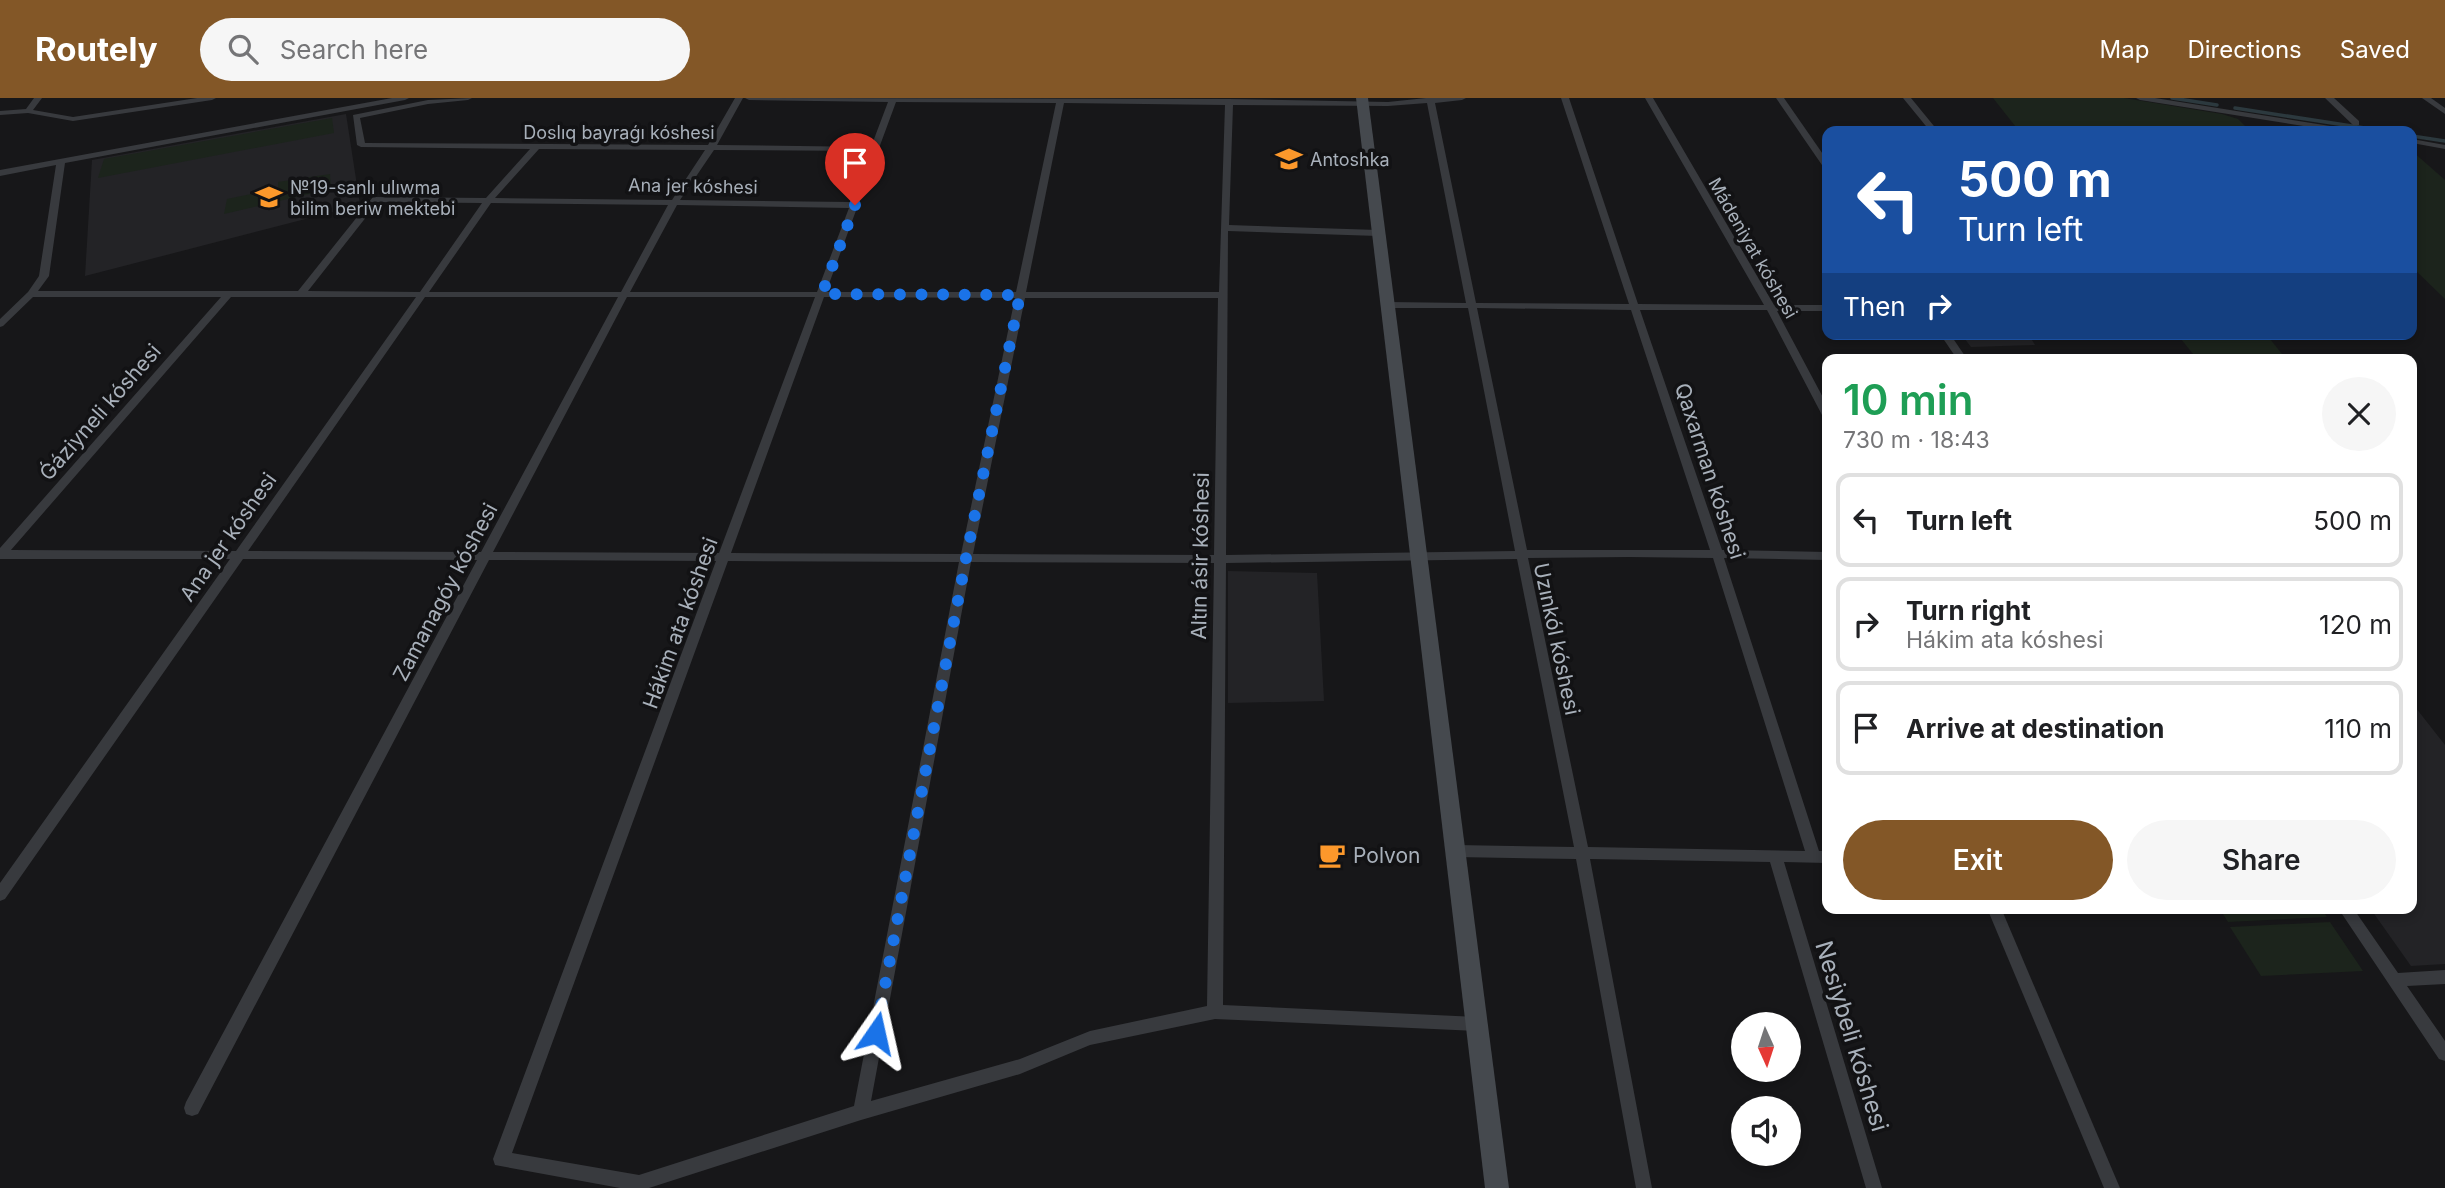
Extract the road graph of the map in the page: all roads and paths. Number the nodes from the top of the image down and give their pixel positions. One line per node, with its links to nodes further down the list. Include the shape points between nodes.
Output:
1 (38, 98): 22 (street)
2 (212, 98): 22 (street, via 73,119)
3 (405, 98): 35 (street)
4 (468, 98): 31 (street, Doslıq bayraǵı kóshesi, via 356,117 361,145)
5 (739, 98): 32 (street, Zamanagóy kóshesi)
6 (749, 98): 16 (street)
7 (1462, 98): 17 (street)
8 (1565, 98): 52 (street, Qaxarman kóshesi)
9 (1649, 98): 54 (street, Mádeniyat kóshesi)
10 (1780, 98): 34 (street)
11 (1907, 98): 27 (street)
12 (2140, 98): 23 (street)
13 (2189, 98): 20 (street)
14 (2329, 98): 26 (street)
15 (2426, 98): 24 (street)
16 (893, 99): 18 (street); 33 (street, Hákim ata kóshesi)
17 (1430, 99): 19 (street); 51 (street, Uzınkól kóshesi)
18 (1060, 100): 21 (street); 48 (street)
19 (1362, 100): 21 (street); 41 (main road)
20 (2228, 101): 23 (street)
21 (1229, 102): 40 (street, Altın ásir kóshesi)
22 (28, 111): 25 (street)
23 (2220, 111): 28 (street)
24 (2445, 112)
25 (0, 113)
26 (2356, 123)
27 (1930, 126)
28 (2317, 126)
29 (2417, 142): 30 (street)
30 (2445, 147)
31 (535, 148): 32 (street, Doslıq bayraǵı kóshesi); 37 (street, Ana jer kóshesi)
32 (711, 148): 33 (street, Doslıq bayraǵı kóshesi); 38 (street, Zamanagóy kóshesi)
33 (876, 149): 39 (street, Hákim ata kóshesi)
34 (1822, 159)
35 (61, 161): 36 (street); 43 (street, via 44,276)
36 (0, 173)
37 (488, 201): 38 (street, Ana jer kóshesi); 42 (street, Ana jer kóshesi); 45 (street, Ana jer kóshesi, via 376,199)
38 (674, 203): 39 (street, Ana jer kóshesi); 46 (street, Zamanagóy kóshesi)
39 (855, 205): 47 (street, Hákim ata kóshesi)
40 (1224, 228): 41 (street); 49 (street, Altın ásir kóshesi)
41 (1378, 233): 50 (main road)
42 (425, 293): 45 (street); 46 (street); 60 (street, Ana jer kóshesi)
43 (32, 294): 44 (street); 55 (street)
44 (229, 294): 45 (street); 58 (street, Ǵáziyneli kóshesi)
45 (300, 294)
46 (624, 294): 47 (street); 62 (street, Zamanagóy kóshesi)
47 (822, 294): 48 (street); 64 (street, Hákim ata kóshesi)
48 (1020, 295): 49 (street); 65 (street)
49 (1223, 295): 66 (street, Altın ásir kóshesi)
50 (1388, 305): 51 (street); 61 (main road)
51 (1470, 308): 52 (street); 57 (street, Uzınkól kóshesi)
52 (1637, 308): 54 (street); 59 (street, Qaxarman kóshesi)
53 (1822, 308): 54 (street)
54 (1772, 310): 56 (street, Mádeniyat kóshesi)
55 (0, 324)
56 (1822, 405)
57 (1519, 553): 59 (street); 61 (street); 68 (street, Uzınkól kóshesi)
58 (0, 554): 60 (street)
59 (1717, 554): 63 (street); 70 (street, Qaxarman kóshesi)
60 (239, 555): 62 (street); 71 (street, Ana jer kóshesi)
61 (1418, 555): 66 (street); 67 (main road)
62 (486, 556): 64 (street); 79 (street, Zamanagóy kóshesi)
63 (1822, 556)
64 (725, 557): 65 (street); 80 (street, Hákim ata kóshesi, via 501,1159 639,1183)
65 (966, 558): 66 (street); 80 (street)
66 (1219, 559): 76 (street, Altın ásir kóshesi)
67 (1456, 851): 68 (street); 77 (main road)
68 (1582, 853): 69 (street); 82 (street, Uzınkól kóshesi)
69 (1774, 856): 70 (street); 83 (street, Nesiybeli kóshesi)
70 (1820, 857)
71 (0, 895)
72 (1997, 914): 84 (street)
73 (2348, 914): 75 (street)
74 (2445, 977): 75 (street)
75 (2393, 980): 78 (street)
76 (1214, 1012): 77 (street); 80 (street, via 1090,1038 1020,1066)
77 (1477, 1024): 81 (main road)
78 (2445, 1054)
79 (192, 1108)
80 (861, 1112)
81 (1497, 1188)
82 (1644, 1188)
83 (1874, 1188)
84 (2112, 1188)

